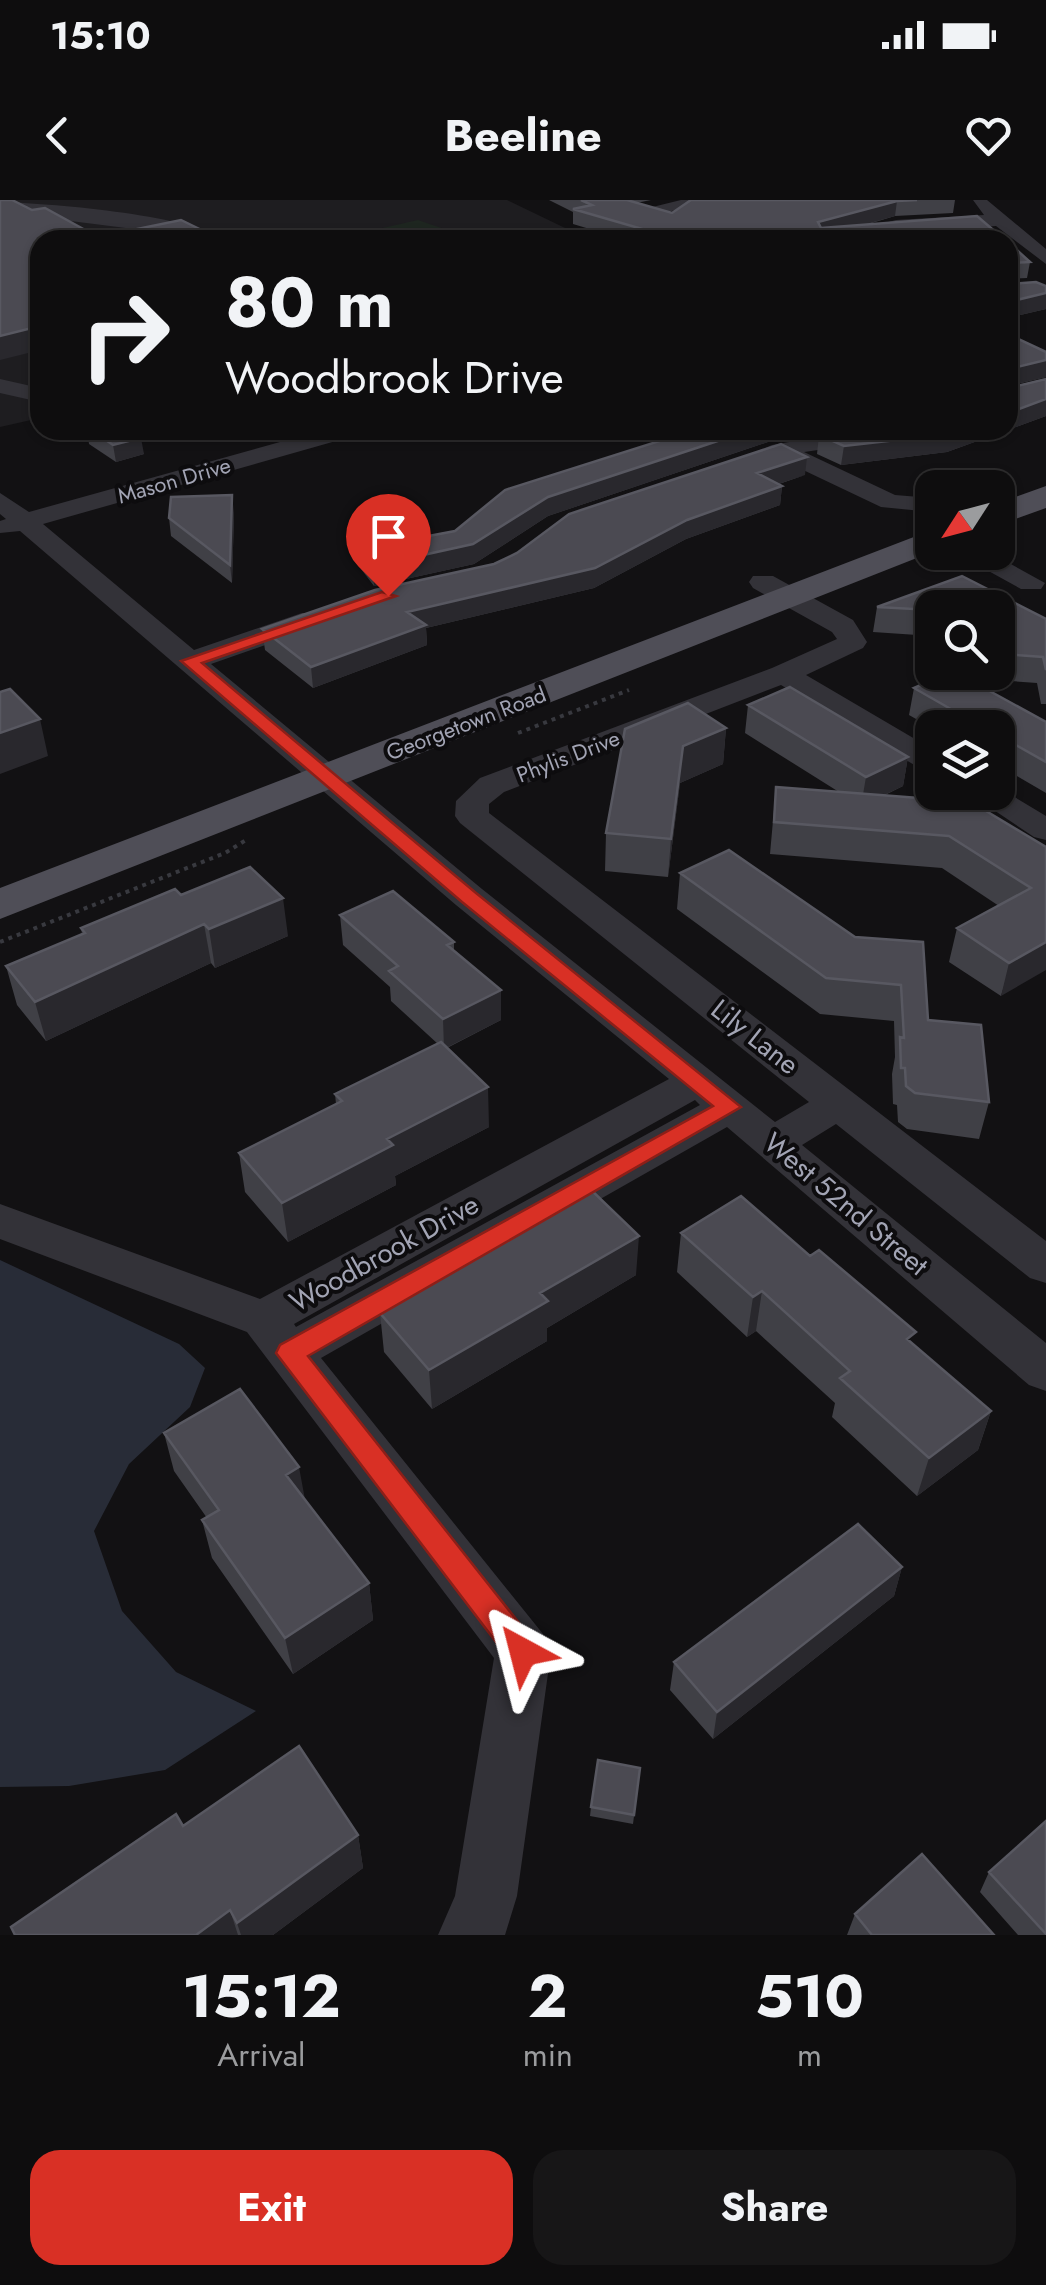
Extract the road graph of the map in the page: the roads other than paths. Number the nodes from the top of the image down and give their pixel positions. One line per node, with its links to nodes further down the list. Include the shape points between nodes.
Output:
1 (710, 200): 3 (street)
2 (977, 200): 6 (street)
3 (686, 206)
4 (0, 207): 5 (street)
5 (44, 212): 7 (street); 8 (street)
6 (1000, 220): 9 (street); 10 (street)
7 (84, 230)
8 (131, 230)
9 (873, 230)
10 (1012, 230)
11 (1018, 235): 12 (street)
12 (1046, 258)
13 (0, 386): 14 (street)
14 (30, 393)
15 (314, 440): 26 (street, Mason Drive)
16 (845, 440): 17 (street)
17 (780, 450): 18 (street); 24 (street)
18 (708, 474)
19 (1046, 474): 20 (main road)
20 (1015, 486)
21 (1046, 496): 23 (main road)
22 (0, 501): 26 (street, West 52nd Street)
23 (1015, 508)
24 (915, 519)
25 (915, 524): 30 (main road, Georgetown Road)
26 (12, 526): 32 (street, West 52nd Street)
27 (1015, 564): 29 (street)
28 (1007, 570): 29 (street)
29 (1038, 584)
30 (776, 589): 33 (street, Phylis Drive, via 854,638); 35 (main road, Georgetown Road)
31 (340, 610): 32 (street)
32 (190, 661): 35 (street, West 52nd Street)
33 (783, 674): 34 (street); 36 (street, Phylis Drive, via 492,785)
34 (915, 752)
35 (315, 768): 39 (main road, Georgetown Road); 40 (main road, Georgetown Road); 41 (street, West 52nd Street)
36 (472, 805): 42 (street, Lily Lane, via 472,816)
37 (1013, 810): 38 (street)
38 (1046, 830)
39 (0, 874)
40 (0, 905)
41 (714, 1094): 43 (street, West 52nd Street); 46 (street, Woodbrook Drive)
42 (840, 1103): 43 (street); 45 (street, Lily Lane)
43 (773, 1143): 47 (street, West 52nd Street)
44 (0, 1222): 46 (street, Woodbrook Drive)
45 (1046, 1266)
46 (276, 1336): 48 (street, via 523,1652 486,1896)
47 (1046, 1372)
48 (468, 1935)

